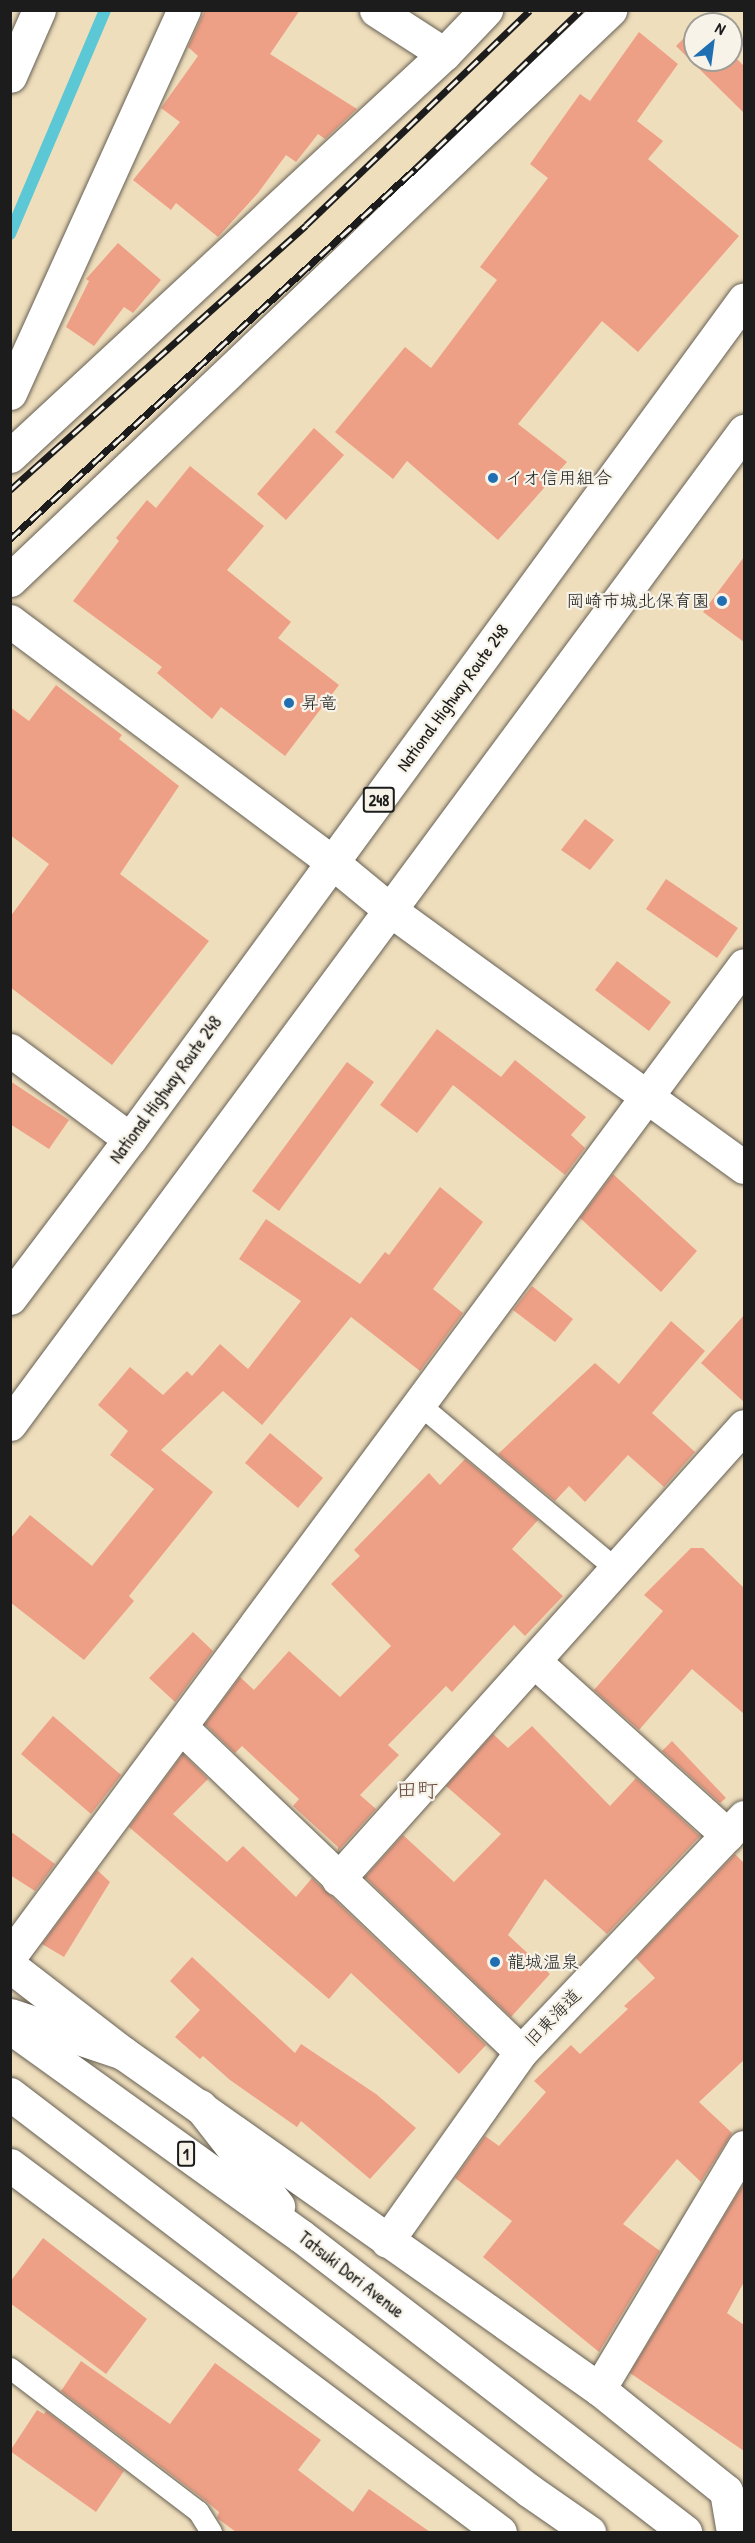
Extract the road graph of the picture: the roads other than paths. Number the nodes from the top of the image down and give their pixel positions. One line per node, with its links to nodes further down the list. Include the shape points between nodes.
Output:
1 (39, 10): 7 (main road)
2 (184, 10): 9 (main road)
3 (376, 10): 6 (main road)
4 (486, 10): 6 (main road)
5 (610, 10): 12 (main road)
6 (444, 54): 11 (main road)
7 (10, 76)
8 (744, 299): 14 (main road, National Highway Route 248 / 248)
9 (10, 393)
10 (744, 430): 15 (main road)
11 (10, 456)
12 (10, 580)
13 (10, 621): 14 (main road)
14 (333, 863): 15 (main road); 19 (main road, National Highway Route 248 / 248)
15 (390, 910): 18 (main road); 23 (main road)
16 (744, 965): 18 (main road)
17 (10, 1050): 19 (main road)
18 (650, 1096): 20 (main road); 22 (main road)
19 (130, 1139): 21 (main road, National Highway Route 248 / 248)
20 (744, 1167)
21 (10, 1298)
22 (420, 1406): 25 (lane); 27 (main road)
23 (10, 1424)
24 (744, 1426): 25 (main road)
25 (616, 1569): 26 (main road)
26 (534, 1661): 28 (main road); 29 (main road)
27 (181, 1727): 29 (main road); 30 (main road)
28 (736, 1826): 34 (main road, 旧東海道)
29 (338, 1879): 34 (main road)
30 (10, 1956)
31 (10, 1966): 35 (main road)
32 (10, 2015): 35 (main road)
33 (10, 2027): 40 (main road, Tatsuki Dori Avenue / 1)
34 (520, 2052): 41 (main road, 旧東海道)
35 (123, 2053): 37 (main road)
36 (10, 2094): 46 (main road)
37 (200, 2106): 40 (main road); 41 (main road)
38 (744, 2147): 43 (main road)
39 (10, 2165): 45 (main road)
40 (302, 2236): 47 (main road, Tatsuki Dori Avenue / 1)
41 (387, 2241): 43 (main road)
42 (10, 2368): 44 (lane, via 198,2511)
43 (599, 2389): 48 (main road, via 726,2491)
44 (211, 2532)
45 (500, 2532)
46 (589, 2532)
47 (685, 2532)
48 (733, 2532)

